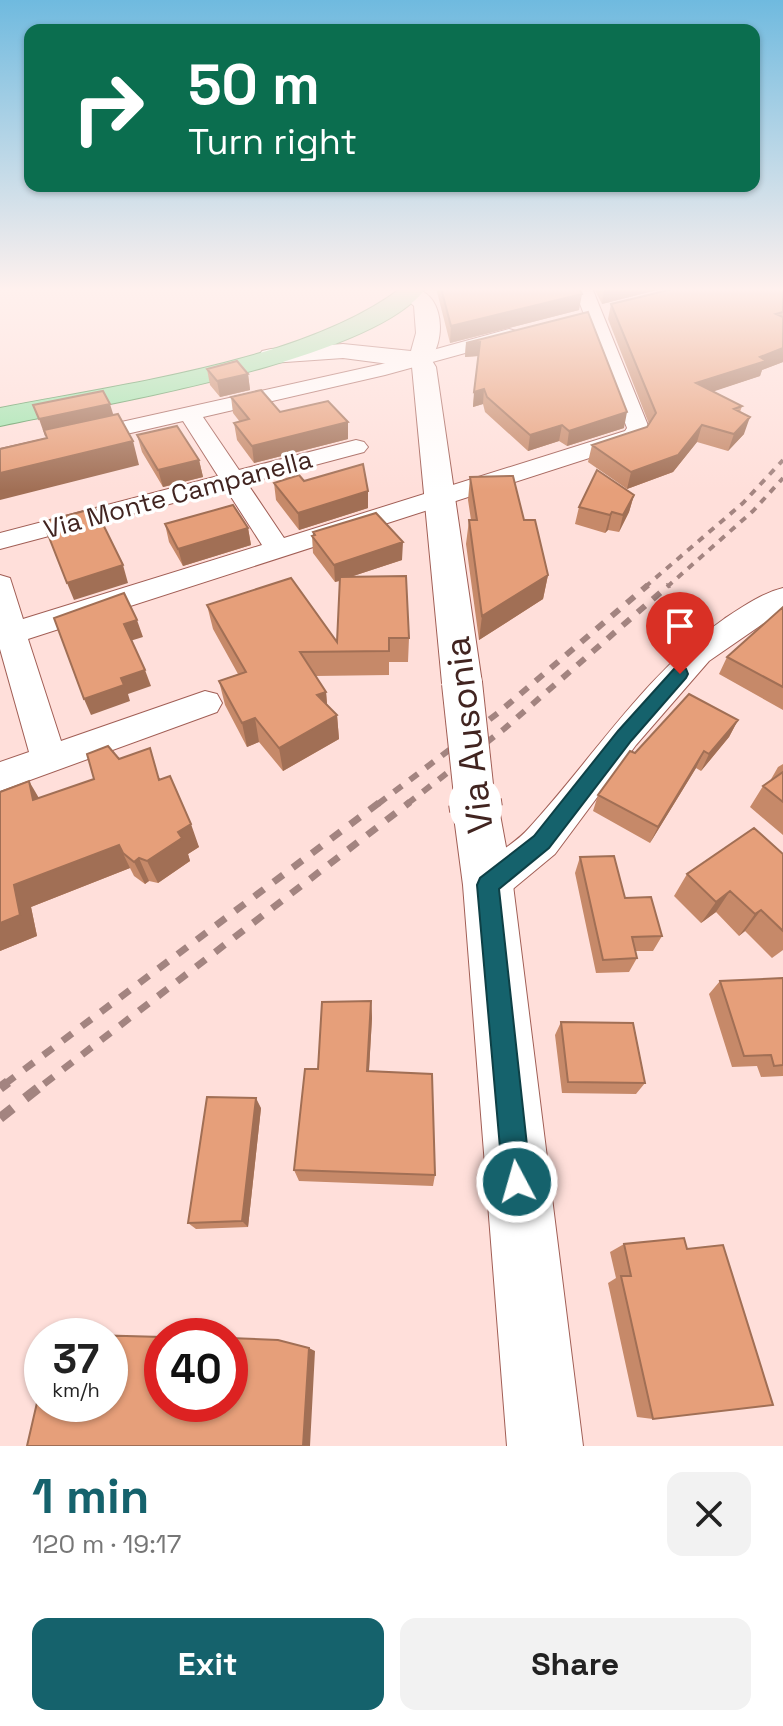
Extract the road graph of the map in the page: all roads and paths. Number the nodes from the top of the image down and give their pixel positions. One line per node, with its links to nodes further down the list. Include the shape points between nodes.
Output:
1 (278, 355): 5 (street)
2 (370, 355): 7 (street)
3 (416, 355): 12 (street, Via Ausonia, via 424,367)
4 (611, 355): 12 (street, via 638,433)
5 (271, 356): 6 (main road)
6 (178, 378): 7 (street); 8 (main road)
7 (196, 412): 10 (street); 11 (street)
8 (0, 417)
9 (356, 447): 11 (street, Via Monte Campanella)
10 (0, 456)
11 (234, 480): 13 (street, Via Monte Campanella); 14 (street)
12 (442, 499): 14 (street); 21 (street, Via Ausonia, bridge)
13 (0, 541)
14 (278, 549): 17 (street)
15 (0, 584): 17 (street)
16 (783, 597): 21 (street, via 698,653 541,842)
17 (6, 635): 19 (street)
18 (205, 703): 19 (street)
19 (49, 759): 20 (street)
20 (0, 777)
21 (488, 885): 22 (street, Via Ausonia)
22 (545, 1446)

